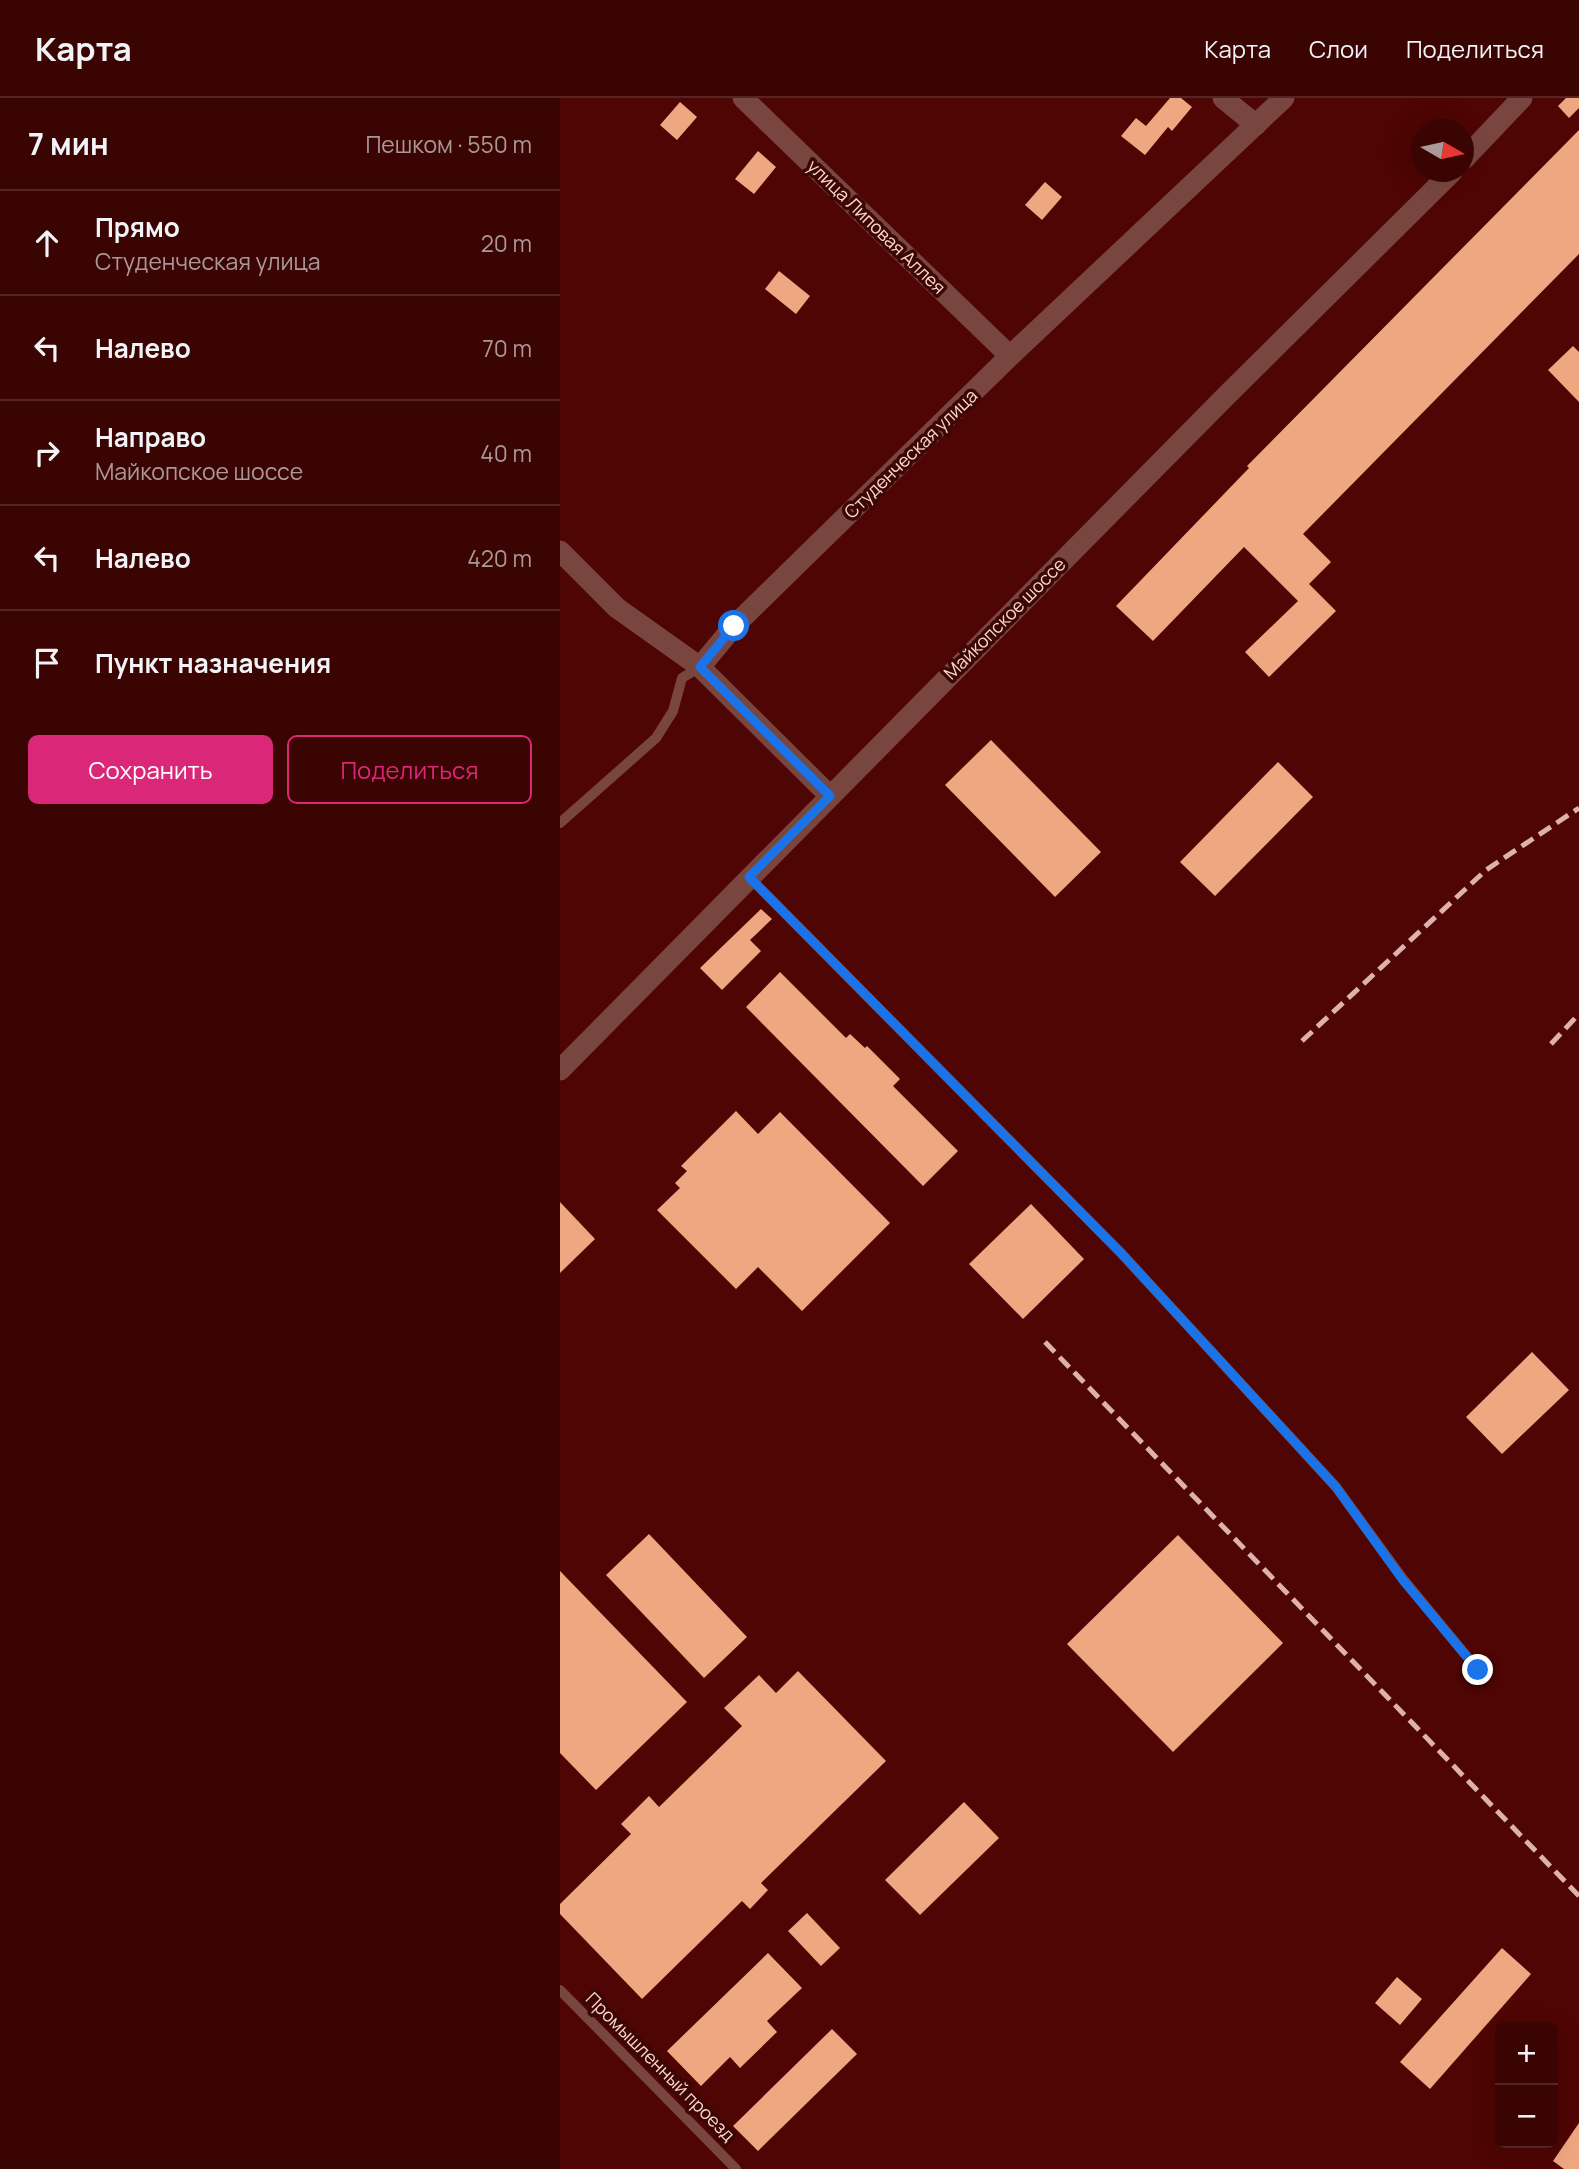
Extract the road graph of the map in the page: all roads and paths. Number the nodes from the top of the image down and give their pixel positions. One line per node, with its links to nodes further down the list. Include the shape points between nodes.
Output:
1 (743, 98): 8 (street, улица Липовая Аллея)
2 (1223, 98): 5 (street)
3 (1284, 98): 5 (street, Студенческая улица)
4 (1522, 98): 6 (street)
5 (1256, 125): 8 (street, Студенческая улица)
6 (1474, 148)
7 (1442, 182): 11 (street, Майкопское шоссе)
8 (1010, 356): 10 (street, Студенческая улица, via 734,626)
9 (560, 551): 10 (street, via 617,608)
10 (700, 667): 11 (street); 12 (lane, Студенческая улица, via 682,678 673,711 656,738)
11 (830, 796): 13 (street, Майкопское шоссе)
12 (560, 823)
13 (749, 877): 14 (street, Майкопское шоссе); 15 (lane, via 1121,1253 1336,1487 1402,1579)
14 (560, 1070)
15 (1478, 1670)
16 (560, 1990): 17 (lane, Промышленный проезд)
17 (736, 2169)

